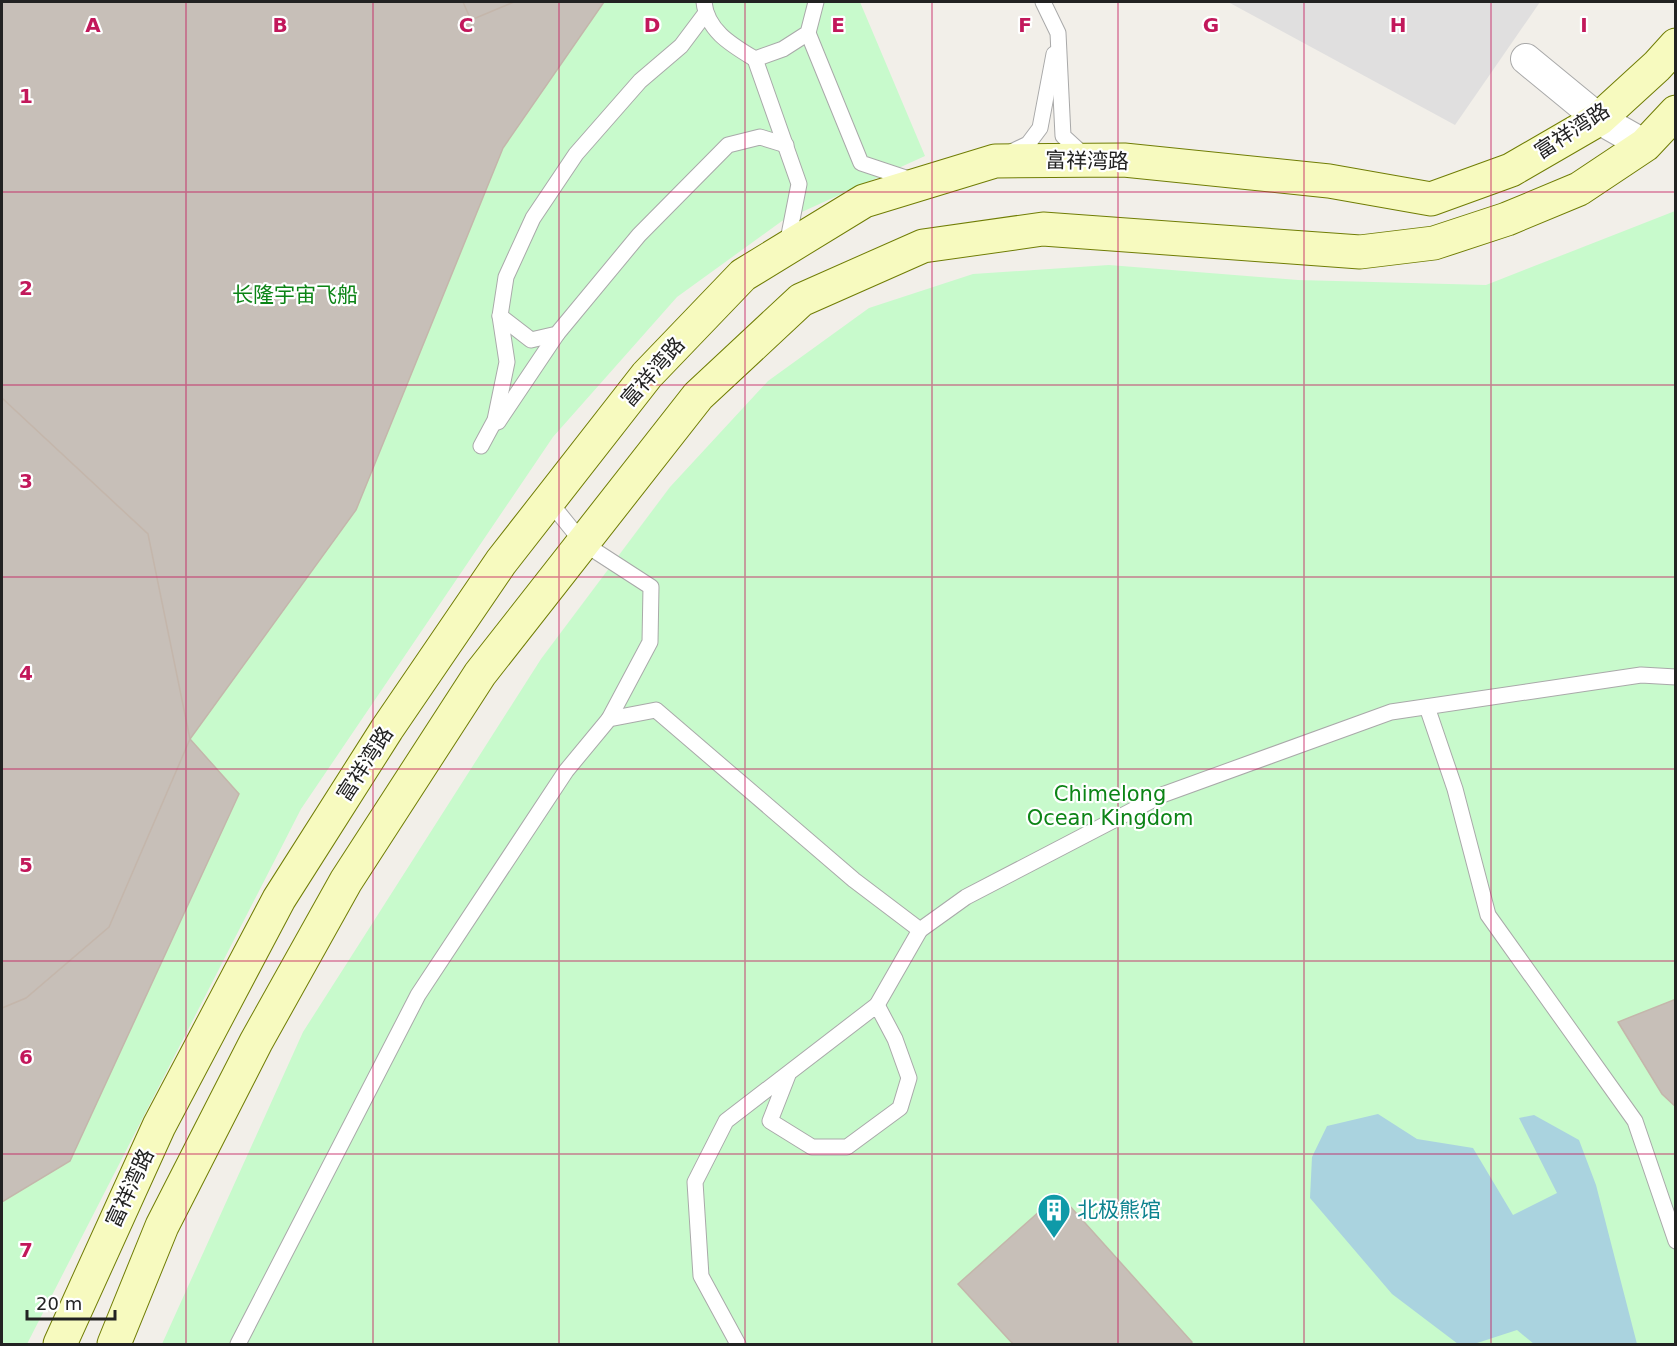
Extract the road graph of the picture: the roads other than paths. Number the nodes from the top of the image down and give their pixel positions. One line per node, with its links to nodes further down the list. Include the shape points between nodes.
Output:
1 (1043, 2): 5 (lane)
2 (818, 3): 4 (lane)
3 (704, 8): 7 (lane, via 724,40); 17 (lane, via 681,46 640,81 570,163 533,218 506,277)
4 (808, 33): 7 (lane, via 783,49); 15 (lane, via 861,163)
5 (1058, 33): 13 (lane, via 1063,136); 14 (lane, via 1040,128 1028,144)
6 (1676, 45): 10 (main road, 富祥湾路)
7 (755, 59): 11 (lane)
8 (1526, 59): 10 (street)
9 (1676, 112): 12 (main road)
10 (1599, 119): 12 (street); 13 (main road, 富祥湾路, via 1511,170 1431,199 1329,181 1124,160)
11 (786, 145): 16 (lane, via 799,184); 18 (lane, via 760,136 728,145 639,235)
12 (1645, 145): 20 (main road, via 1579,189 1434,243 1360,252 1043,229 923,246 801,300 698,396)
13 (1089, 160): 14 (main road, 富祥湾路)
14 (995, 161): 15 (main road, 富祥湾路)
15 (921, 183): 16 (main road, 富祥湾路, via 864,201)
16 (786, 249): 19 (main road, 富祥湾路, via 743,275 647,375)
17 (500, 316): 18 (lane, via 531,340); 18 (lane, via 507,362 495,420 481,446)
18 (557, 334)
19 (549, 501): 20 (lane); 28 (main road, 富祥湾路, via 501,562 387,729 279,899 159,1126)
20 (583, 543): 23 (lane, via 651,587 650,642); 29 (main road, via 480,674 346,881 256,1042 162,1226)
21 (1676, 677): 22 (lane, via 1641,675)
22 (1427, 706): 24 (lane, via 1392,712 1162,795 966,897); 27 (lane, via 1455,789 1488,915 1635,1121)
23 (609, 719): 24 (lane, via 656,710 854,880); 30 (lane, via 566,771 418,995)
24 (920, 930): 25 (lane)
25 (877, 1005): 26 (lane); 26 (lane, via 909,1077 900,1108 847,1147 812,1147 770,1121)
26 (788, 1075): 31 (lane, via 726,1121 695,1182 701,1276)
27 (1676, 1241)
28 (60, 1344)
29 (114, 1344)
30 (238, 1344)
31 (738, 1344)

